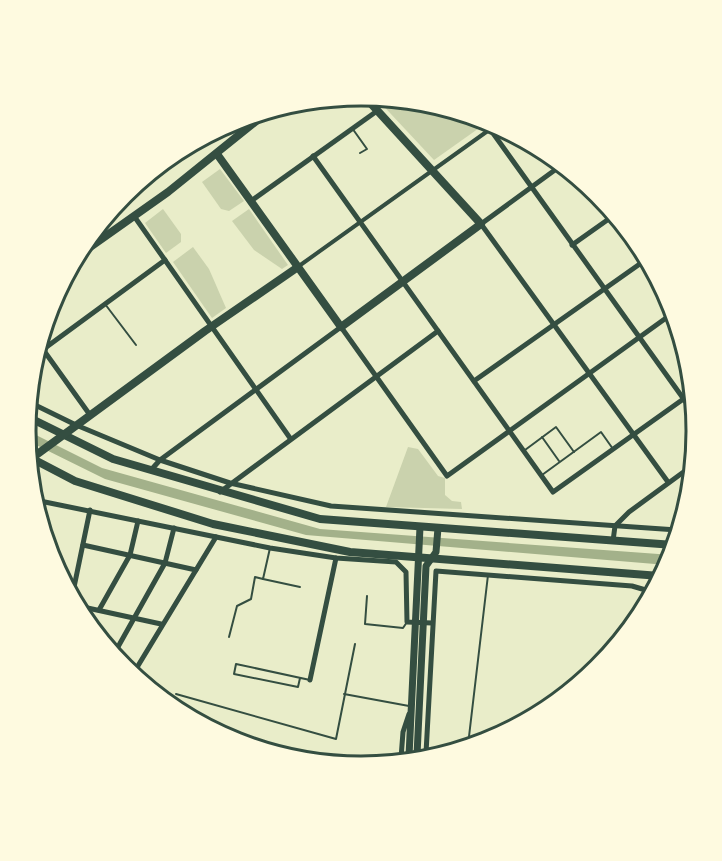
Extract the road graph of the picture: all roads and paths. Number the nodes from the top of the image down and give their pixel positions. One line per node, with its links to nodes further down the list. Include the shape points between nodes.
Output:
1 (373, 106): 2 (main road)
2 (377, 111): 4 (street); 11 (main road)
3 (252, 125): 8 (main road)
4 (352, 128): 7 (lane, via 367,148); 9 (street)
5 (487, 131): 11 (street)
6 (493, 134): 12 (street)
7 (360, 153)
8 (217, 154): 13 (main road); 14 (main road)
9 (313, 156): 13 (street); 16 (street)
10 (555, 170): 12 (street)
11 (432, 171): 16 (street); 17 (main road)
12 (532, 187): 17 (street); 19 (street)
13 (251, 201): 22 (main road)
14 (134, 216): 18 (main road); 20 (street)
15 (608, 220): 19 (street)
16 (360, 223): 22 (street); 23 (street)
17 (481, 224): 23 (main road); 27 (street)
18 (96, 243)
19 (572, 245): 24 (street)
20 (165, 260): 25 (street); 28 (street)
21 (640, 264): 24 (street)
22 (298, 267): 28 (main road); 29 (main road)
23 (404, 281): 29 (main road); 30 (street)
24 (604, 289): 27 (street); 31 (street)
25 (105, 304): 32 (street); 33 (lane)
26 (666, 318): 31 (street)
27 (554, 324): 35 (street); 37 (street)
28 (211, 327): 38 (street); 41 (main road)
29 (341, 327): 36 (street); 38 (street)
30 (438, 331): 36 (street); 37 (street)
31 (638, 339): 35 (street); 39 (street)
32 (47, 345)
33 (136, 345)
34 (45, 353): 41 (street)
35 (590, 373): 44 (street); 45 (street)
36 (377, 377): 44 (street, via 447,476); 48 (street)
37 (474, 381): 44 (street)
38 (256, 390): 48 (street); 54 (street)
39 (684, 399): 45 (street)
40 (37, 406): 43 (street)
41 (90, 415): 43 (main road)
42 (36, 423): 47 (main road)
43 (76, 425): 47 (main road); 54 (street)
44 (510, 430): 50 (street)
45 (634, 434): 49 (street); 59 (street)
46 (542, 437): 50 (lane); 51 (lane, via 556,427); 55 (lane)
47 (58, 438): 52 (main road); 56 (main road)
48 (290, 438): 60 (street)
49 (614, 449): 51 (lane, via 601,432); 58 (street, via 553,492)
50 (524, 450): 58 (street)
51 (574, 452): 55 (lane)
52 (37, 454)
53 (38, 459): 79 (main road, via 75,482 213,524 308,546)
54 (160, 460): 56 (street); 60 (street)
55 (560, 462): 58 (lane)
56 (151, 470): 61 (main road)
57 (683, 472): 59 (street)
58 (542, 475)
59 (668, 482): 67 (street)
60 (230, 483): 61 (street); 64 (street, via 331,506)
61 (220, 492): 69 (main road, via 320,519)
62 (44, 502): 63 (street)
63 (90, 510): 66 (street); 76 (street)
64 (440, 515): 65 (street); 71 (street)
65 (501, 519): 67 (street); 72 (street)
66 (138, 520): 68 (street); 78 (street)
67 (615, 526): 70 (street); 74 (street)
68 (174, 528): 73 (street); 82 (street)
69 (420, 529): 71 (main road); 79 (main road)
70 (671, 530)
71 (438, 531): 72 (main road); 80 (main road)
72 (500, 532): 74 (main road)
73 (216, 537): 77 (street); 83 (street)
74 (612, 541): 75 (main road)
75 (665, 544)
76 (83, 545): 78 (street); 87 (street)
77 (270, 548): 81 (street); 86 (lane)
78 (130, 555): 82 (street); 92 (street)
79 (418, 555): 80 (main road); 94 (main road)
80 (434, 555): 85 (main road); 95 (main road, via 426,566)
81 (336, 558): 94 (street, via 396,562 403,567); 103 (street)
82 (165, 563): 83 (street); 93 (street)
83 (196, 570): 96 (street)
84 (488, 575): 89 (street); 97 (street, via 436,571); 107 (lane)
85 (651, 575)
86 (263, 579): 88 (lane); 98 (lane, via 255,578 251,599 237,606)
87 (75, 583)
88 (300, 587)
89 (644, 589)
90 (366, 596): 94 (lane, via 365,624 403,628)
91 (89, 608): 92 (street)
92 (99, 610): 93 (street)
93 (134, 618): 96 (street); 100 (street)
94 (411, 622): 95 (street); 106 (main road)
95 (423, 623): 97 (street); 109 (main road)
96 (161, 624): 101 (street)
97 (432, 624): 108 (street)
98 (229, 637)
99 (355, 644): 105 (lane)
100 (118, 646)
101 (138, 667)
102 (300, 678): 102 (lane, via 236,664 234,674 298,687); 103 (lane)
103 (310, 680)
104 (176, 694): 105 (lane, via 336,739)
105 (344, 694): 106 (lane)
106 (411, 706): 110 (main road); 111 (street)
107 (469, 737)
108 (426, 748)
109 (417, 750)
110 (409, 752)
111 (401, 753)

